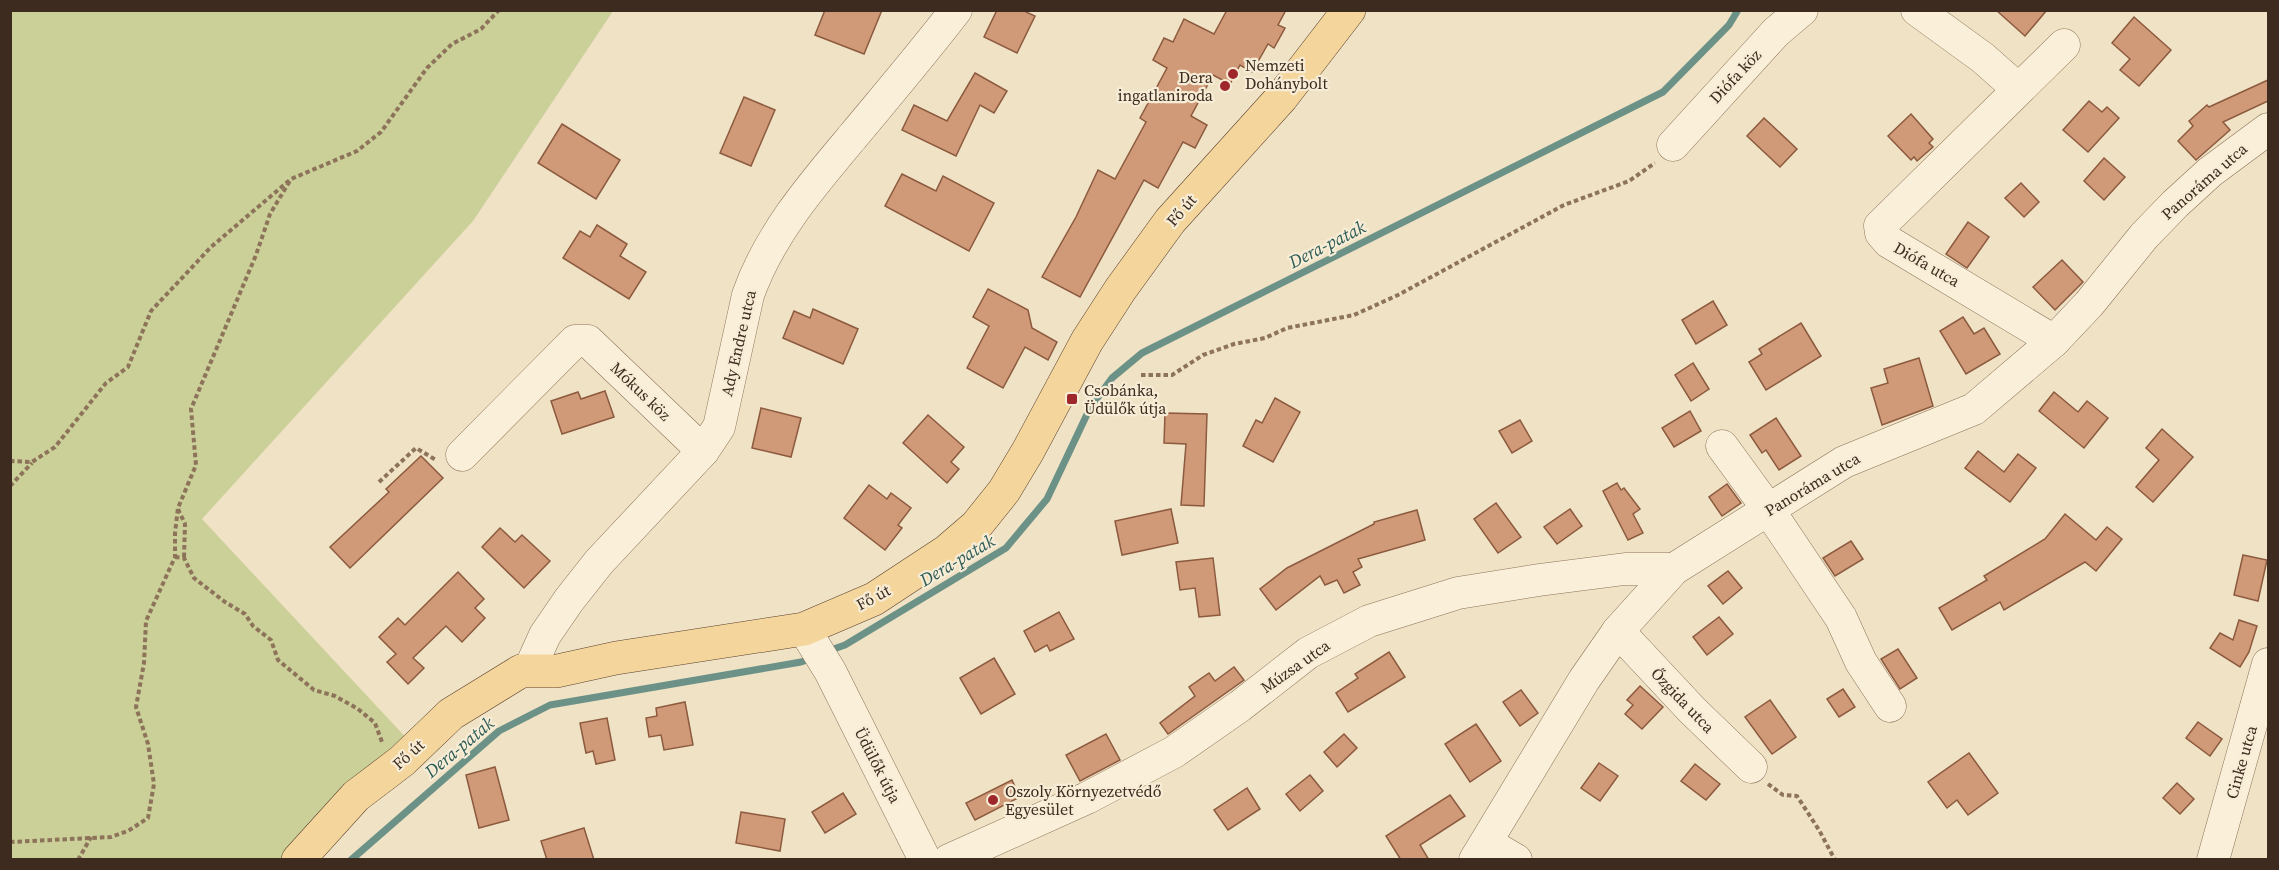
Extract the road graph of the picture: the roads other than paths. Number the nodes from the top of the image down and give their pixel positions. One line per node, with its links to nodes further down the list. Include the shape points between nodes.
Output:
1 (956, 10): 11 (street, Ady Endre utca, via 810,187 775,237 748,295 719,427)
2 (1350, 10): 16 (main road, Fő út, via 1282,97 1170,221 1120,290 991,510 947,551)
3 (1802, 10): 8 (street, Diófa köz, via 1776,32)
4 (1917, 10): 6 (street, via 1976,52)
5 (2064, 45): 6 (street, Diófa utca)
6 (2018, 89): 9 (street, Diófa utca, via 1880,226 1889,242)
7 (2268, 129): 9 (street, Panoráma utca, via 2175,204)
8 (1673, 146)
9 (2054, 341): 13 (street, Panoráma utca, via 1974,409 1844,462)
10 (1722, 446): 13 (street)
11 (703, 451): 12 (street, Mókus köz, via 588,341 575,341); 18 (street, Ady Endre utca, via 599,562 545,635 531,666)
12 (462, 455)
13 (1768, 509): 14 (street, Panoráma utca); 19 (street, via 1841,618 1861,663)
14 (1674, 569): 15 (street, Panoráma utca); 24 (street, Múzsa utca, via 1625,569 1458,593 1369,621 1308,653 1174,752 1087,798)
15 (1618, 631): 20 (street, Őzgida utca); 21 (street, Panoráma utca, via 1531,765)
16 (808, 636): 18 (main road, Fő út, via 616,657 557,671); 23 (street, Üdülők útja, via 830,670)
17 (2268, 664): 26 (street, Cinke utca)
18 (521, 671): 22 (main road, Fő út, via 451,714 392,769 356,796)
19 (1890, 706)
20 (1751, 767)
21 (1481, 851): 25 (street)
22 (298, 860)
23 (926, 860)
24 (949, 860)
25 (1516, 860)
26 (2213, 860)

